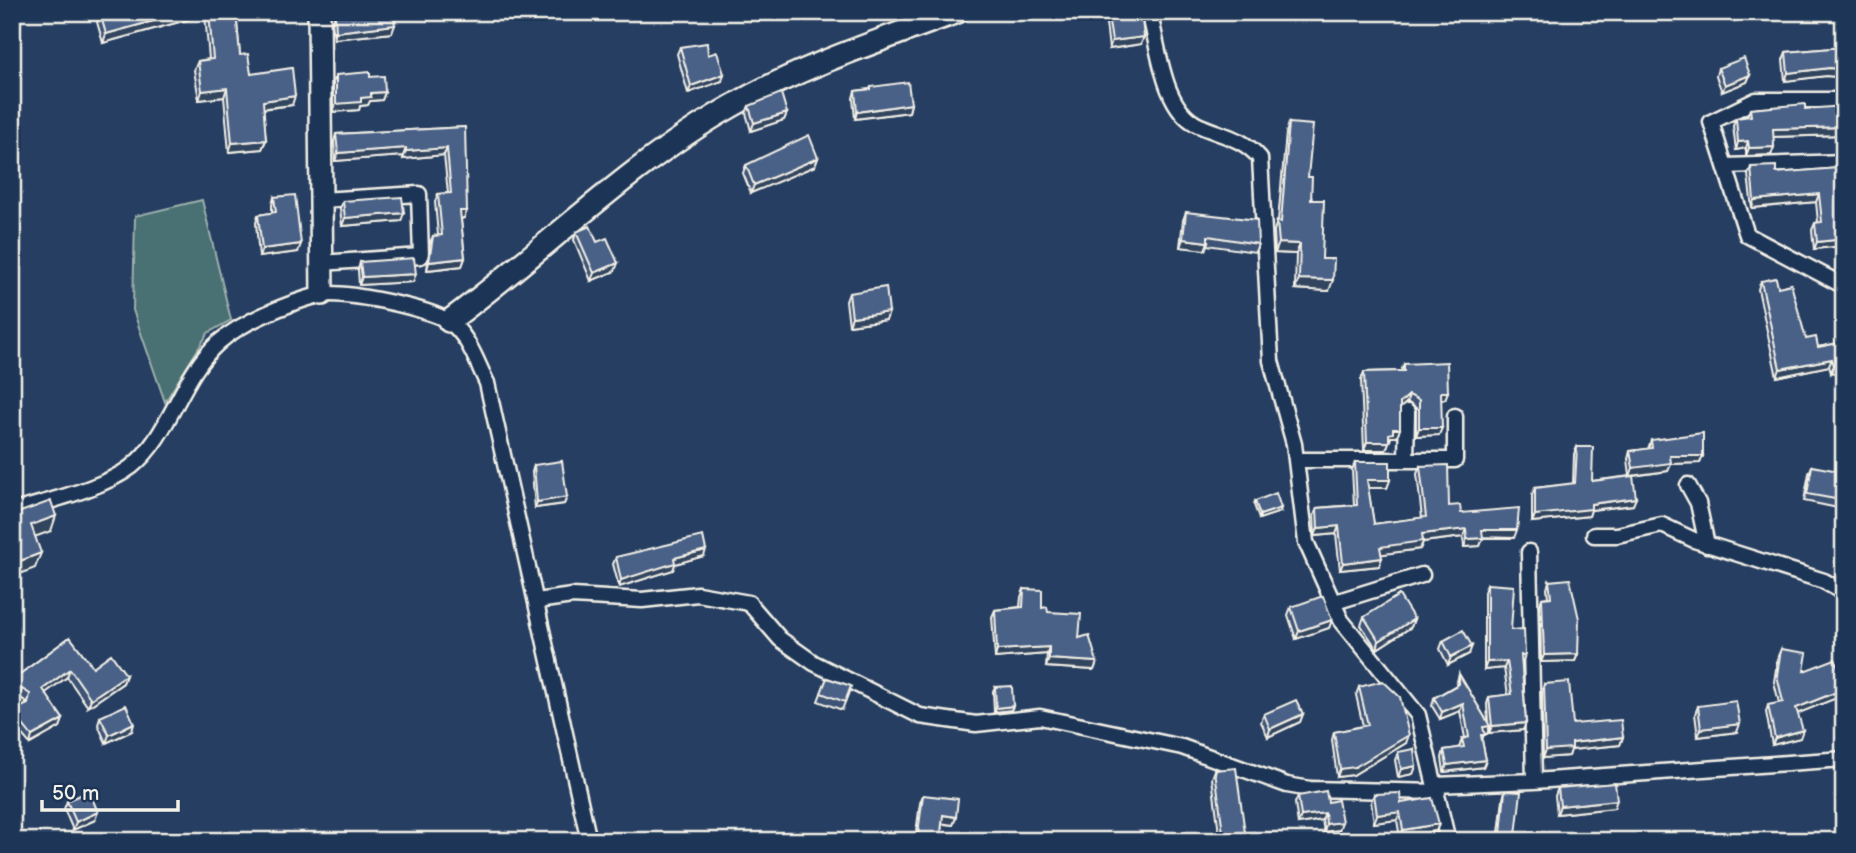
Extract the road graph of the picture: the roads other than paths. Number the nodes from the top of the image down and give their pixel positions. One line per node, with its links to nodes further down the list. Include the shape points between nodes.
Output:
1 (319, 12): 7 (street)
2 (957, 12): 11 (street, via 733,105 657,154)
3 (1149, 12): 14 (street, via 1181,112 1197,124 1242,140 1260,158 1271,361)
4 (1844, 100): 6 (street, via 1756,100 1711,122)
5 (1844, 162): 6 (street)
6 (1725, 166): 9 (street, via 1746,235)
7 (321, 200): 8 (street); 8 (street, via 419,194 421,256)
8 (321, 263): 10 (street)
9 (1844, 286)
10 (322, 295): 11 (street, via 423,309); 17 (street, via 254,320 218,343 146,452 128,469)
11 (449, 321): 23 (street, via 464,337 487,383)
12 (1406, 412): 15 (street)
13 (1455, 416): 15 (street, via 1455,460)
14 (1296, 460): 15 (street); 24 (street, via 1306,542)
15 (1406, 460)
16 (1688, 485): 19 (street, via 1698,503)
17 (12, 512)
18 (1594, 535): 19 (street, via 1662,525)
19 (1707, 545): 22 (street, via 1824,581)
20 (1529, 552): 26 (street)
21 (1422, 575): 24 (street)
22 (1844, 593)
23 (537, 601): 27 (street, via 572,596 642,600 698,594 749,603 780,639 814,663 920,716 976,724 1040,717 1182,747 1310,789); 28 (street)
24 (1332, 603): 27 (street, via 1350,634 1413,705 1423,728)
25 (1844, 758): 26 (street)
26 (1534, 781): 27 (street)
27 (1436, 789): 29 (street)
28 (589, 841)
29 (1448, 841)

